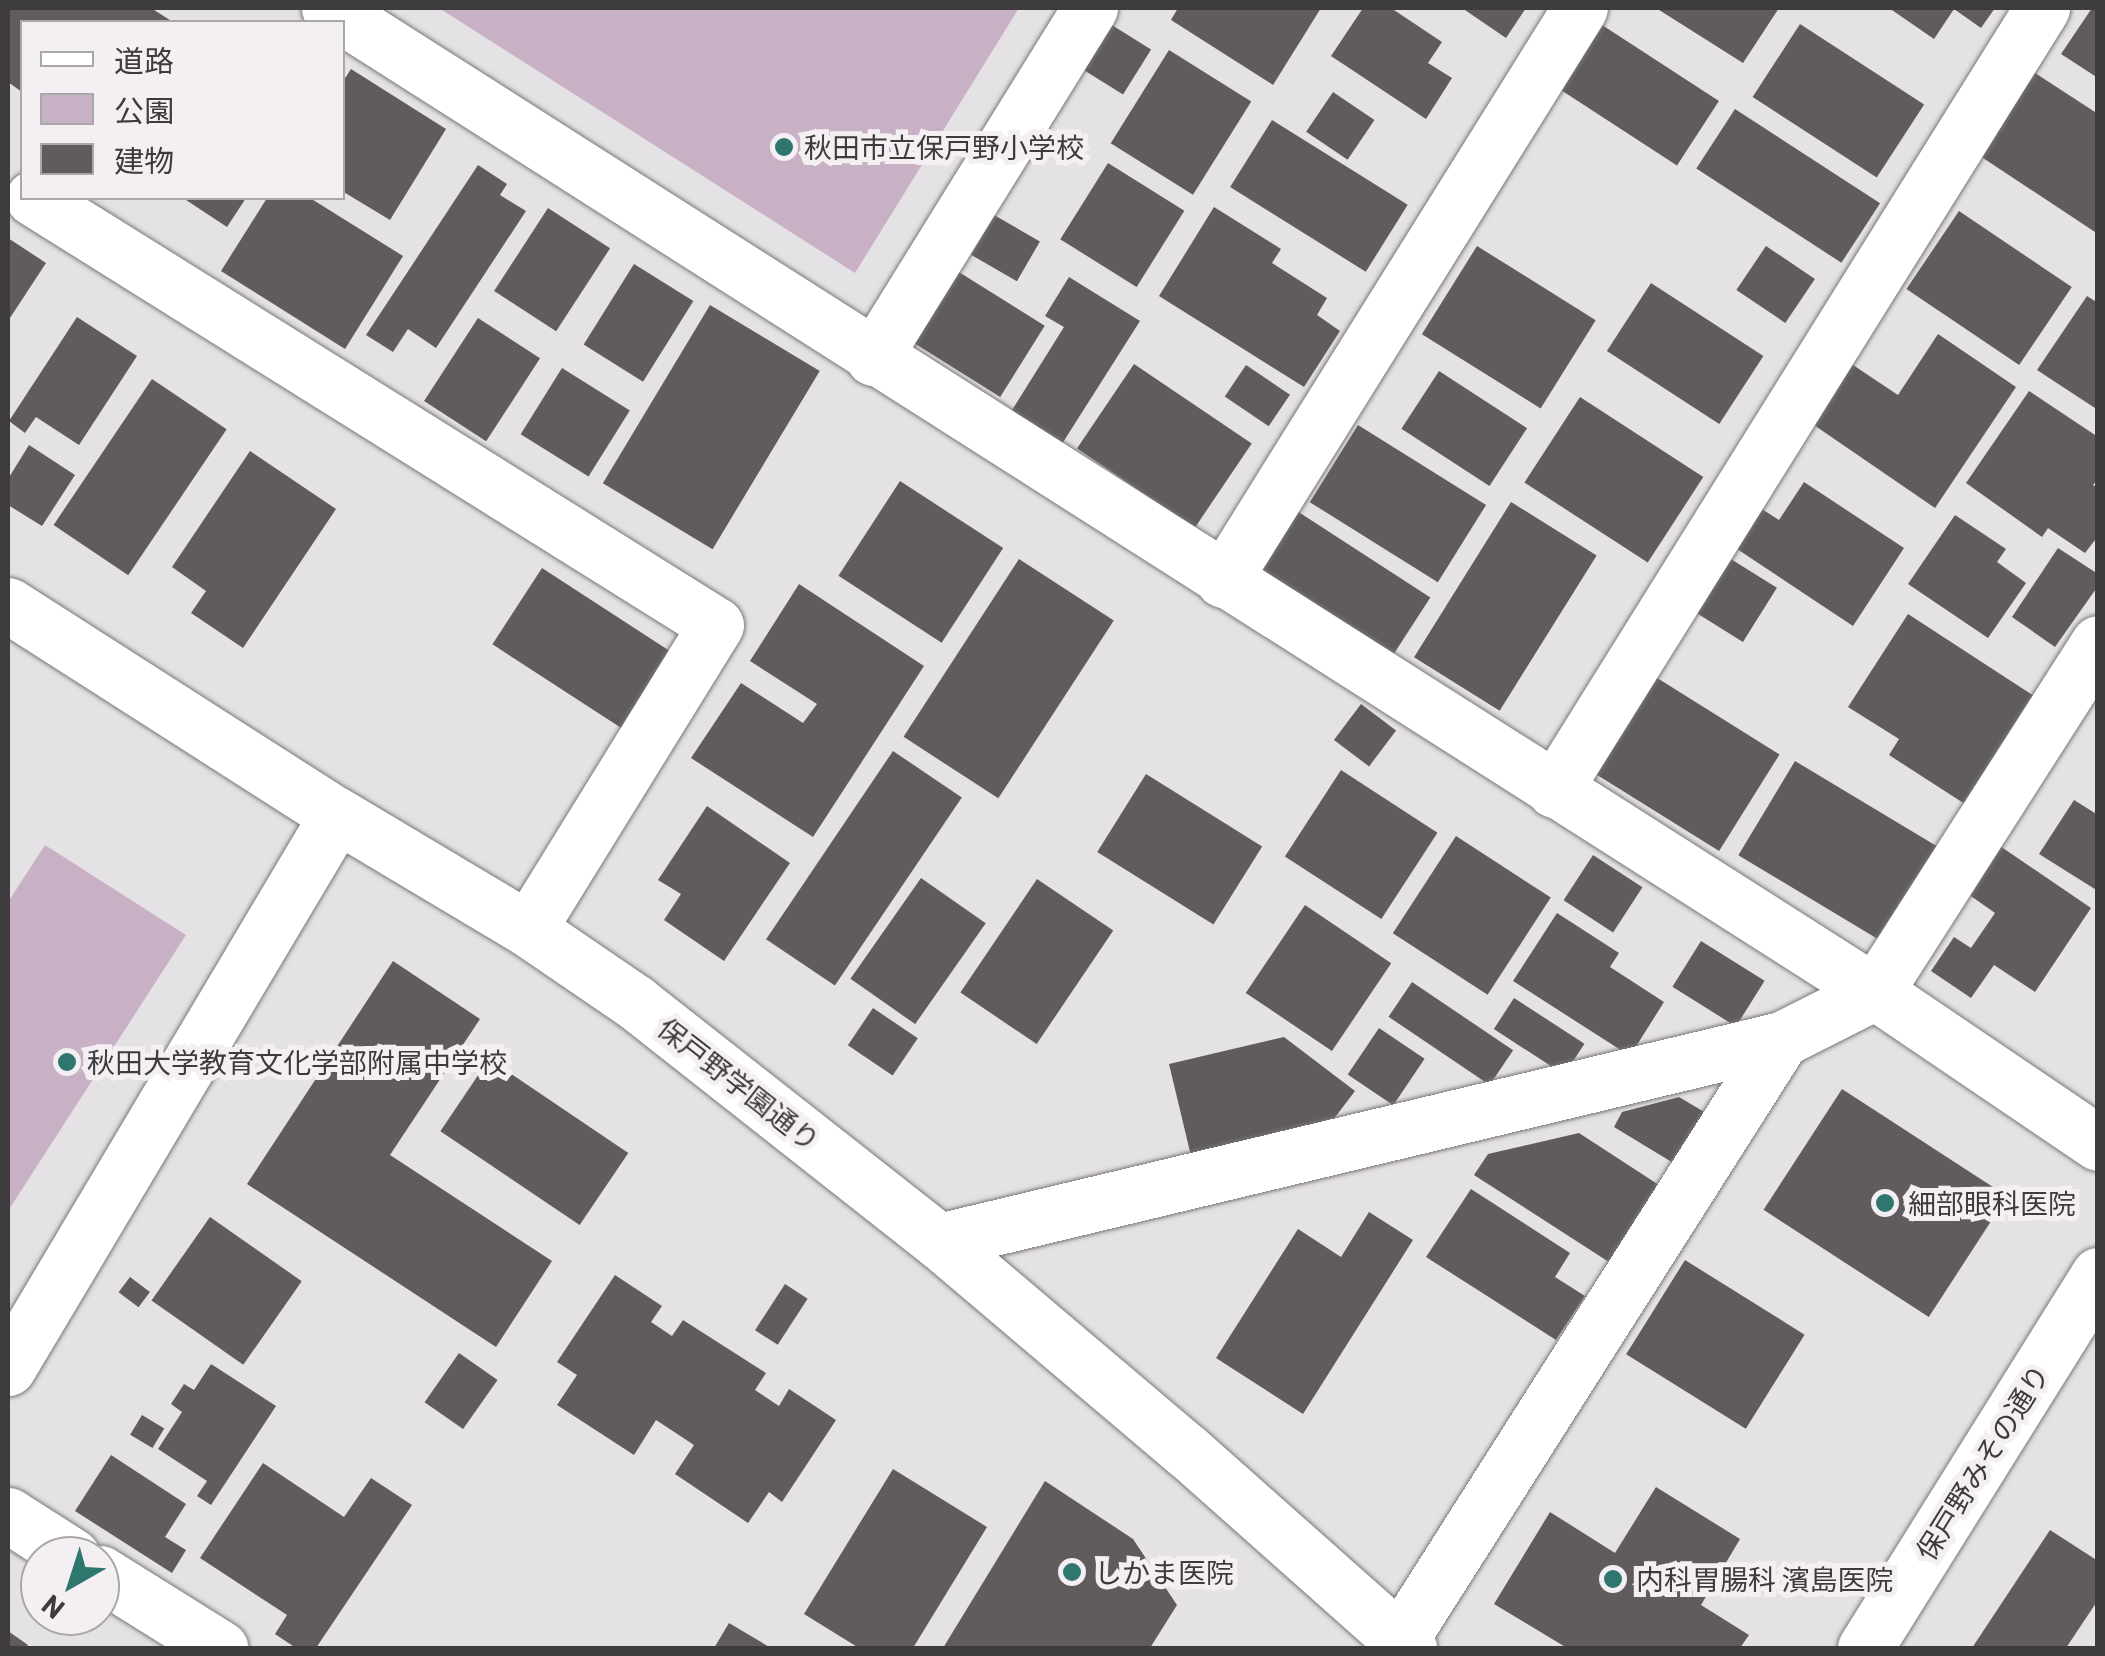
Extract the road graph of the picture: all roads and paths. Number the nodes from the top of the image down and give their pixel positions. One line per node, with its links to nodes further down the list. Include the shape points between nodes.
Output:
1 (329, 8): 6 (street)
2 (1090, 8): 6 (street)
3 (1580, 8): 7 (street)
4 (2042, 8): 10 (street)
5 (36, 200): 12 (street, via 716,624)
6 (873, 358): 7 (street)
7 (1223, 580): 10 (street)
8 (8, 604): 11 (street, 保戸野学園通り)
9 (2098, 643): 13 (street)
10 (1554, 790): 13 (street)
11 (337, 815): 12 (street, 保戸野学園通り); 18 (street)
12 (528, 929): 16 (street, 保戸野学園通り, via 635,1002)
13 (1875, 992): 14 (street); 15 (street)
14 (1782, 1039): 16 (street); 22 (street)
15 (2098, 1143)
16 (939, 1241): 22 (street, 保戸野学園通り, via 1187,1451)
17 (2098, 1275): 24 (street, 保戸野みその通り)
18 (8, 1368)
19 (8, 1515): 20 (street)
20 (41, 1536)
21 (120, 1586): 23 (street)
22 (1401, 1646)
23 (220, 1648)
24 (1865, 1648)

